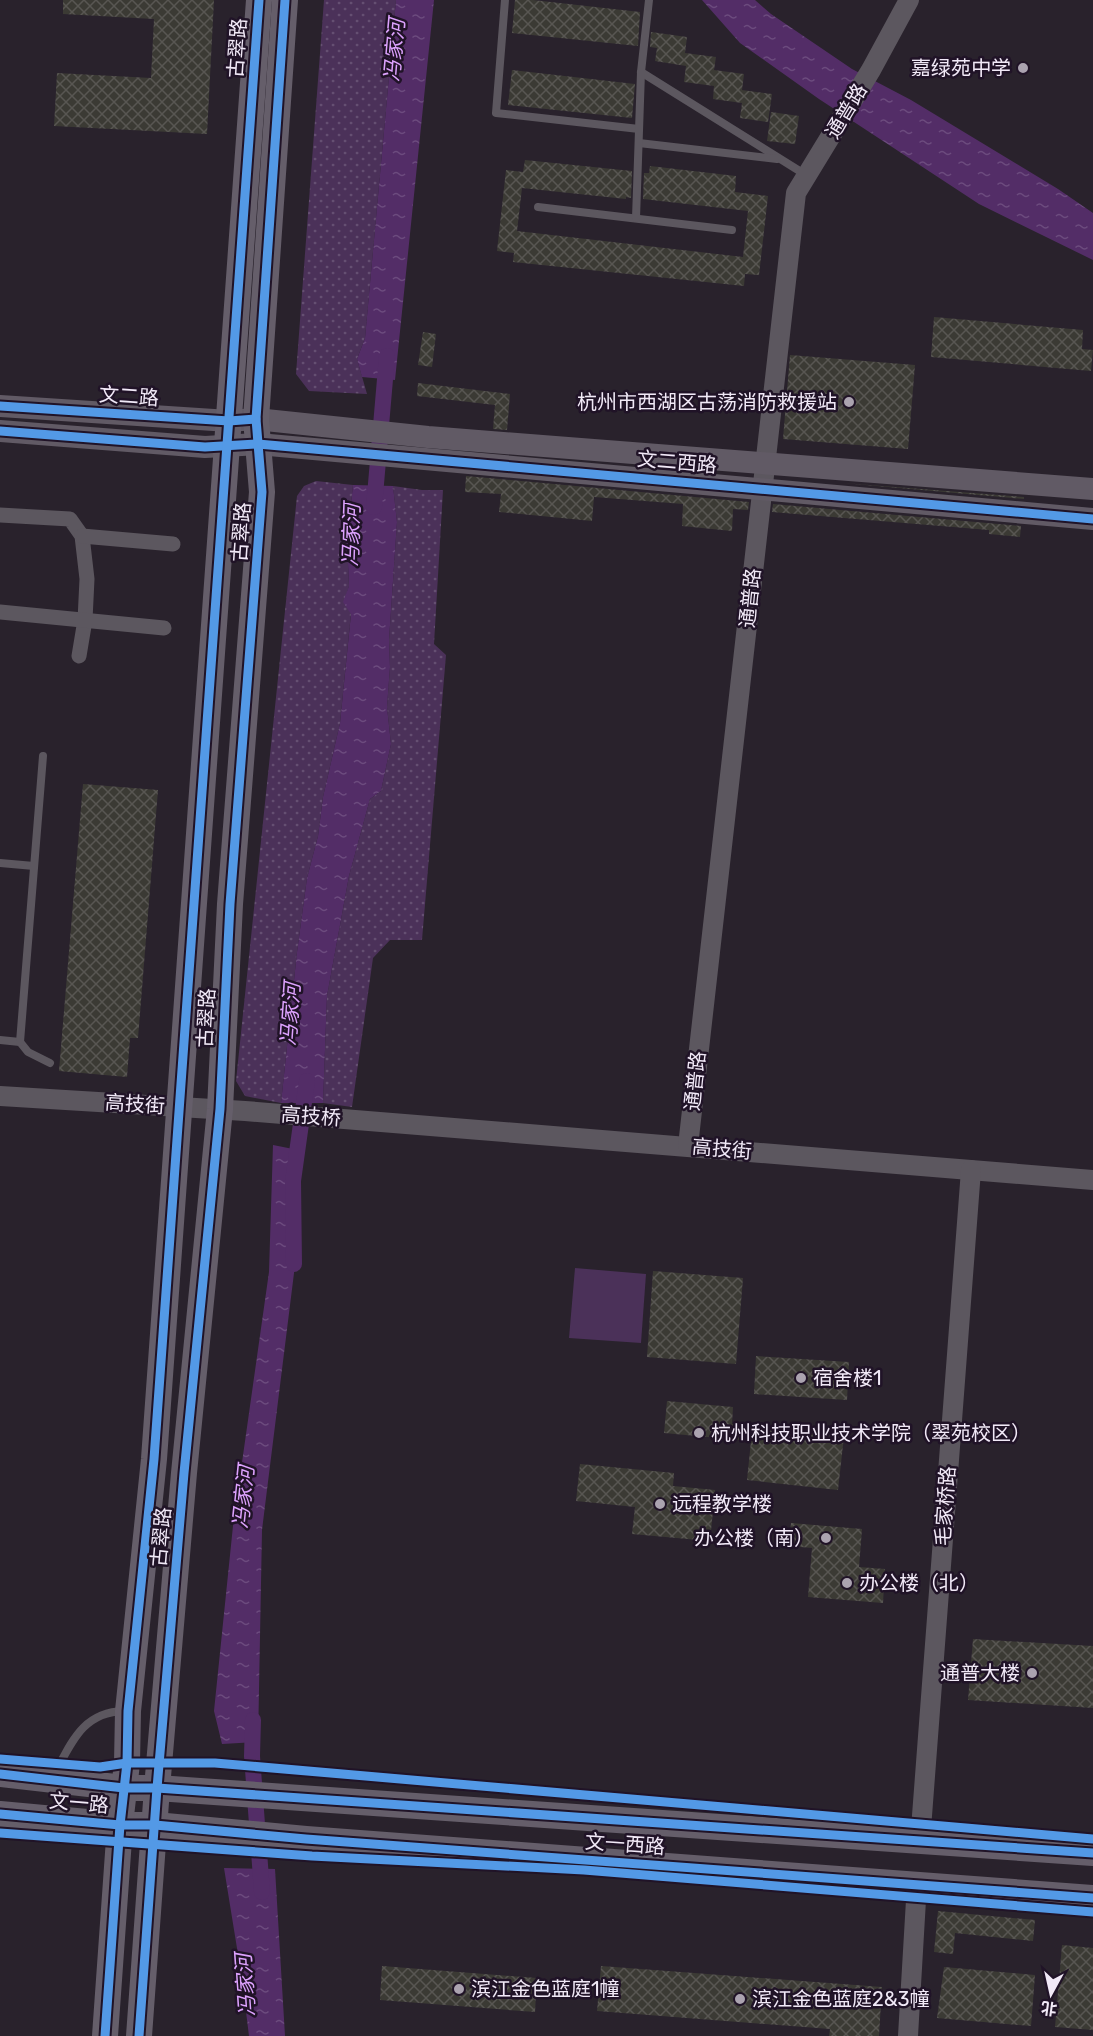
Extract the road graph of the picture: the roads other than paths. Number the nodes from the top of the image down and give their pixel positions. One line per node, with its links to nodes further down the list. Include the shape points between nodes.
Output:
1 (259, 0): 17 (main road, 古翠路)
2 (285, 0): 16 (main road, 古翠路)
3 (506, 0): 7 (lane, via 496,113)
4 (649, 0): 6 (lane)
5 (909, 0): 10 (street, 通普路)
6 (641, 72): 7 (lane); 9 (lane)
7 (639, 129): 8 (lane)
8 (639, 143): 9 (lane); 12 (lane)
9 (780, 160): 10 (lane)
10 (808, 176): 19 (street, 通普路, via 796,193)
11 (538, 207): 12 (lane)
12 (636, 218): 13 (lane)
13 (732, 230)
14 (0, 406): 17 (main road, 文二路)
15 (0, 431): 17 (main road, 文二路, via 205,447)
16 (257, 431): 17 (main road, 文二路); 18 (main road, 文二西路, via 343,428); 18 (main road, 文二西路, via 339,451); 38 (main road, 古翠路, via 262,492 230,904)
17 (228, 433): 37 (main road, 古翠路)
18 (425, 447): 19 (main road, 文二西路); 20 (main road, 文二西路)
19 (765, 463): 20 (street, 通普路); 21 (main road, 文二西路)
20 (763, 488): 23 (main road, 文二西路); 41 (street, 通普路)
21 (1093, 489)
22 (0, 515): 24 (street, via 70,519)
23 (1093, 519)
24 (82, 536): 25 (street); 27 (street, via 87,579)
25 (173, 543)
26 (0, 612): 27 (street)
27 (85, 620): 28 (street); 29 (street)
28 (164, 628)
29 (80, 656)
30 (43, 756): 32 (lane)
31 (0, 863): 32 (lane)
32 (34, 866): 34 (lane)
33 (0, 1040): 34 (lane)
34 (20, 1042): 35 (lane, via 28,1052)
35 (50, 1063)
36 (0, 1096): 37 (street, 高技街)
37 (179, 1107): 38 (street, 高技街); 44 (main road, 古翠路, via 154,1459)
38 (220, 1109): 39 (street, 高技街); 48 (main road, 古翠路)
39 (271, 1113): 40 (street, 高技桥)
40 (352, 1120): 41 (street, 高技街)
41 (688, 1146): 42 (street, 高技街)
42 (970, 1170): 43 (street, 高技街); 52 (street, 毛家桥路)
43 (1093, 1180)
44 (128, 1711): 46 (lane, via 101,1714 83,1727); 47 (main road, 古翠路)
45 (0, 1774): 46 (main road, 文一路)
46 (52, 1779): 47 (main road, 文一路)
47 (124, 1788): 48 (main road, 文一路); 50 (main road, 古翠路)
48 (157, 1788): 51 (main road, 古翠路); 52 (main road, 文一西路)
49 (0, 1814): 50 (main road, 文一路)
50 (120, 1825): 51 (main road, 文一路); 56 (main road, 古翠路)
51 (155, 1825): 54 (main road, 文一西路); 57 (main road, 古翠路)
52 (920, 1842): 53 (main road, 文一西路)
53 (1093, 1853)
54 (917, 1883): 55 (main road, 文一西路); 58 (street)
55 (1093, 1898)
56 (105, 2036)
57 (139, 2036)
58 (908, 2036)

